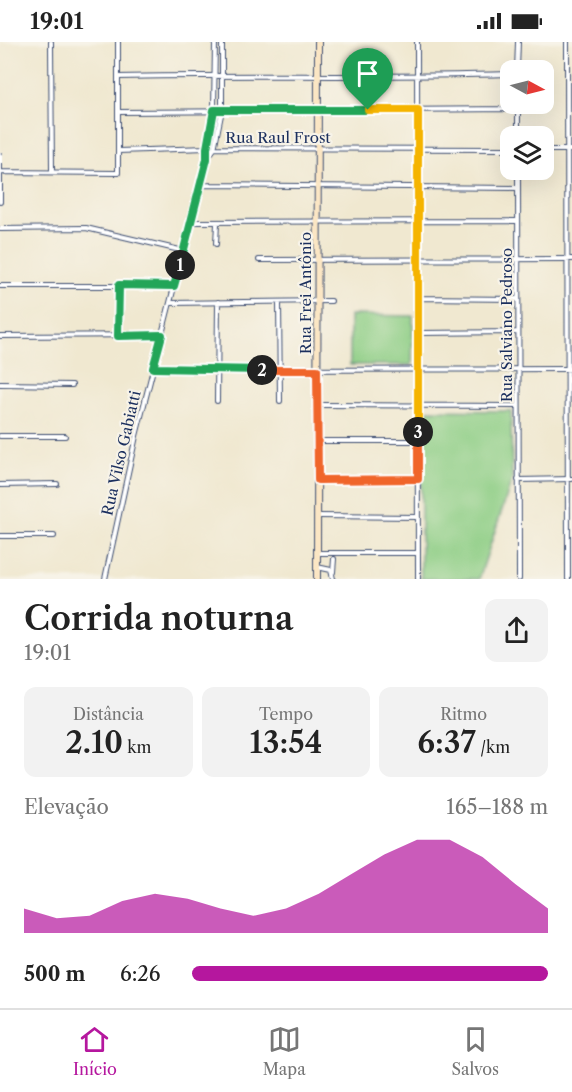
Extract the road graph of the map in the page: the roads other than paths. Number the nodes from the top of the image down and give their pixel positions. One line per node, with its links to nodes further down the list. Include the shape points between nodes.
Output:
1 (51, 42): 33 (street)
2 (118, 42): 14 (street)
3 (215, 42): 12 (street, Rua Vilso Gabiatti)
4 (222, 42): 13 (street, Rua Vilso Gabiatti)
5 (318, 42): 10 (street, Rua Frei Antônio)
6 (417, 42): 15 (street)
7 (518, 42): 9 (street)
8 (567, 42): 28 (street)
9 (518, 60)
10 (318, 74): 13 (street); 15 (street); 19 (street, Rua Frei Antônio)
11 (500, 74): 15 (street)
12 (215, 75): 13 (street); 14 (street); 17 (street, Rua Vilso Gabiatti)
13 (222, 75): 18 (street, Rua Vilso Gabiatti)
14 (118, 77): 21 (street)
15 (416, 77): 20 (street)
16 (500, 107): 20 (street)
17 (214, 110): 18 (street); 21 (street); 22 (street, Rua Vilso Gabiatti)
18 (222, 110): 19 (street); 23 (street, Rua Vilso Gabiatti)
19 (317, 110): 20 (street); 24 (street, Rua Frei Antônio)
20 (418, 110): 25 (street)
21 (118, 112): 29 (street)
22 (207, 148): 23 (street, Rua Raul Frost); 29 (street, Rua Raul Frost); 31 (street, Rua Vilso Gabiatti)
23 (214, 149): 24 (street, Rua Raul Frost); 31 (street, Rua Vilso Gabiatti)
24 (318, 149): 25 (street, Rua Raul Frost); 36 (street, Rua Frei Antônio)
25 (418, 149): 26 (street, Rua Raul Frost); 37 (street)
26 (500, 149)
27 (554, 150): 28 (street)
28 (570, 150): 49 (street)
29 (118, 151): 33 (street, via 118,173)
30 (0, 154): 32 (street)
31 (207, 159): 35 (street, Rua Vilso Gabiatti)
32 (0, 172): 33 (street); 39 (street)
33 (52, 172)
34 (518, 180): 38 (street, Rua Salviano Pedroso)
35 (200, 185): 36 (street); 42 (street, Rua Vilso Gabiatti)
36 (317, 188): 37 (street); 43 (street, Rua Frei Antônio)
37 (418, 188): 38 (street); 40 (street)
38 (518, 188): 41 (street, Rua Salviano Pedroso)
39 (0, 202)
40 (418, 221): 41 (street); 43 (street); 52 (street)
41 (518, 221): 48 (street, Rua Salviano Pedroso)
42 (191, 222): 44 (street); 47 (street, Rua Vilso Gabiatti)
43 (317, 222): 44 (street); 51 (street, Rua Frei Antônio)
44 (217, 223): 46 (street)
45 (0, 229): 47 (street, via 86,228)
46 (216, 244)
47 (184, 251): 55 (street, Rua Vilso Gabiatti)
48 (518, 259): 49 (street); 52 (street); 57 (street, Rua Salviano Pedroso)
49 (569, 259): 69 (street)
50 (259, 260): 51 (street)
51 (317, 260): 52 (street); 58 (street, Rua Frei Antônio)
52 (418, 260): 56 (street)
53 (119, 285): 54 (street); 55 (street); 67 (street)
54 (0, 286)
55 (174, 286): 62 (street, Rua Vilso Gabiatti)
56 (418, 298): 57 (street); 64 (street)
57 (518, 299): 63 (street, Rua Salviano Pedroso)
58 (317, 301): 59 (street); 61 (street); 72 (street, Rua Frei Antônio)
59 (331, 301)
60 (218, 302): 61 (street); 62 (street); 70 (street)
61 (279, 302): 71 (street)
62 (170, 303): 65 (street, Rua Vilso Gabiatti)
63 (518, 332): 64 (street); 74 (street, Rua Salviano Pedroso)
64 (418, 333): 73 (street)
65 (162, 335): 67 (street); 68 (street, Rua Vilso Gabiatti)
66 (0, 336): 67 (street)
67 (118, 336)
68 (153, 368): 70 (street); 101 (street, Rua Vilso Gabiatti)
69 (570, 369): 74 (street); 87 (street)
70 (218, 370): 71 (street); 77 (street)
71 (280, 370): 72 (street); 78 (street)
72 (317, 370): 73 (street); 79 (street, Rua Frei Antônio)
73 (418, 370): 74 (street); 80 (street)
74 (518, 370): 81 (street, Rua Salviano Pedroso)
75 (0, 384): 76 (street)
76 (72, 385)
77 (218, 401)
78 (280, 401)
79 (318, 405): 80 (street); 84 (street, Rua Frei Antônio)
80 (418, 406): 81 (street); 85 (street)
81 (518, 406): 89 (street, Rua Salviano Pedroso)
82 (0, 436): 83 (street)
83 (65, 436)
84 (317, 441): 85 (street); 88 (street, Rua Frei Antônio)
85 (418, 441): 86 (street)
86 (418, 479): 88 (street); 93 (street)
87 (570, 479): 89 (street); 106 (street)
88 (318, 480): 92 (street, Rua Frei Antônio)
89 (518, 480): 105 (street, Rua Salviano Pedroso)
90 (57, 484): 91 (street)
91 (0, 485)
92 (318, 516): 93 (street); 96 (street, Rua Frei Antônio)
93 (418, 517): 97 (street)
94 (0, 536): 95 (street)
95 (54, 536)
96 (318, 553): 97 (street); 99 (street, Rua Frei Antônio)
97 (418, 553): 104 (street)
98 (334, 559): 100 (street)
99 (318, 567): 100 (street); 102 (street, Rua Frei Antônio)
100 (333, 573): 103 (street)
101 (105, 579)
102 (317, 579)
103 (333, 579)
104 (418, 579)
105 (519, 579)
106 (568, 579)

